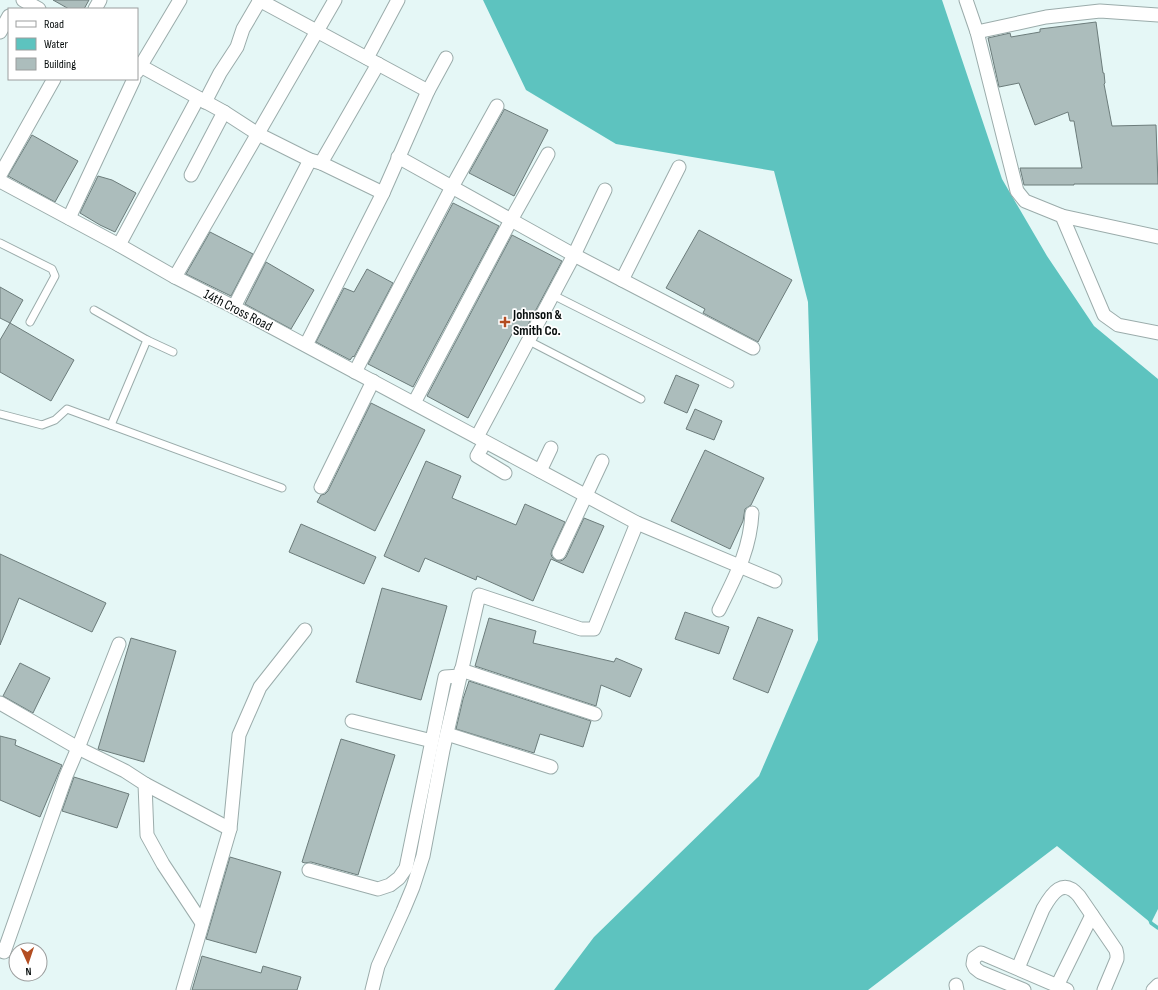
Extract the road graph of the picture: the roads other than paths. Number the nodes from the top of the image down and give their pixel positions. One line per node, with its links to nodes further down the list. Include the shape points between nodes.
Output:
1 (23, 0): 7 (street)
2 (180, 0): 15 (street)
3 (259, 0): 11 (street); 19 (street, via 243,29 237,47)
4 (336, 0): 11 (street)
5 (398, 0): 14 (street)
6 (966, 0): 12 (street)
7 (37, 8)
8 (1158, 15): 12 (street, via 1100,11 1046,17)
9 (8, 18): 10 (street)
10 (0, 32)
11 (317, 32): 14 (street); 22 (street)
12 (977, 32): 33 (street, via 1017,191 1025,201)
13 (446, 58): 18 (street)
14 (372, 61): 18 (street); 25 (street)
15 (138, 67): 19 (street)
16 (53, 80): 27 (street)
17 (134, 80): 34 (street)
18 (428, 91): 24 (street)
19 (201, 100): 21 (street); 38 (street)
20 (497, 106): 30 (street)
21 (224, 112): 22 (street); 28 (street)
22 (258, 134): 25 (street); 40 (street)
23 (548, 154): 35 (street)
24 (398, 157): 30 (street); 32 (street)
25 (316, 162): 32 (street); 43 (street)
26 (679, 167): 41 (street)
27 (0, 175)
28 (191, 175)
29 (0, 181): 34 (street, 14th Cross Road)
30 (452, 187): 35 (street); 52 (street)
31 (605, 190): 39 (street)
32 (383, 193): 49 (street)
33 (1062, 216): 36 (street); 46 (street, via 1104,315 1118,325)
34 (69, 218): 38 (street, 14th Cross Road)
35 (511, 220): 39 (street); 56 (street)
36 (1158, 237)
37 (0, 243): 45 (lane, via 52,269 55,276)
38 (119, 245): 40 (street, 14th Cross Road)
39 (574, 255): 41 (street); 42 (street)
40 (175, 277): 43 (street, 14th Cross Road)
41 (622, 280): 50 (street)
42 (553, 295): 48 (street); 54 (lane)
43 (234, 307): 49 (street, 14th Cross Road)
44 (94, 310): 47 (lane)
45 (30, 322)
46 (1158, 334)
47 (147, 340): 51 (lane); 58 (lane)
48 (528, 340): 55 (lane); 59 (street)
49 (306, 346): 52 (street, 14th Cross Road)
50 (753, 348)
51 (173, 352)
52 (355, 372): 53 (street, 14th Cross Road)
53 (373, 381): 56 (street, 14th Cross Road); 64 (street)
54 (730, 384)
55 (641, 399)
56 (414, 403): 59 (street, 14th Cross Road)
57 (0, 414): 58 (lane, via 42,425 55,420 67,409)
58 (111, 425): 65 (lane)
59 (481, 439): 62 (street, 14th Cross Road); 63 (street, via 477,456)
60 (551, 448): 62 (street)
61 (602, 461): 66 (street)
62 (540, 471): 66 (street, 14th Cross Road)
63 (505, 473)
64 (321, 487)
65 (282, 488)
66 (586, 495): 68 (street, 14th Cross Road); 69 (street)
67 (752, 513): 70 (street, via 748,542)
68 (637, 523): 70 (street, 14th Cross Road); 75 (street, via 594,630 581,629 479,595)
69 (559, 553)
70 (740, 566): 71 (street, 14th Cross Road); 72 (street)
71 (775, 581)
72 (719, 610)
73 (305, 630): 84 (street, via 260,687 239,735)
74 (119, 644): 81 (street)
75 (460, 673): 77 (street); 79 (street); 80 (street, via 445,677)
76 (0, 703): 81 (street)
77 (596, 714)
78 (352, 721): 80 (street)
79 (447, 734): 82 (street); 93 (street, via 423,856 413,887 378,966)
80 (432, 742): 85 (street, via 406,868 399,878 390,885 378,889)
81 (78, 748): 83 (street); 88 (street)
82 (551, 767)
83 (145, 784): 84 (street); 87 (street, via 147,835)
84 (230, 829): 87 (street)
85 (310, 870)
86 (1092, 915): 89 (street, via 1072,889 1058,889 1043,909); 91 (street); 95 (street, via 1117,955)
87 (202, 923): 92 (street)
88 (1, 955)
89 (1018, 968): 91 (street); 94 (street, via 981,953 974,958 973,964 980,972)
90 (1158, 985): 96 (street)
91 (1062, 988)
92 (183, 990)
93 (372, 990)
94 (1024, 990)
95 (1104, 990)
96 (1153, 990)

